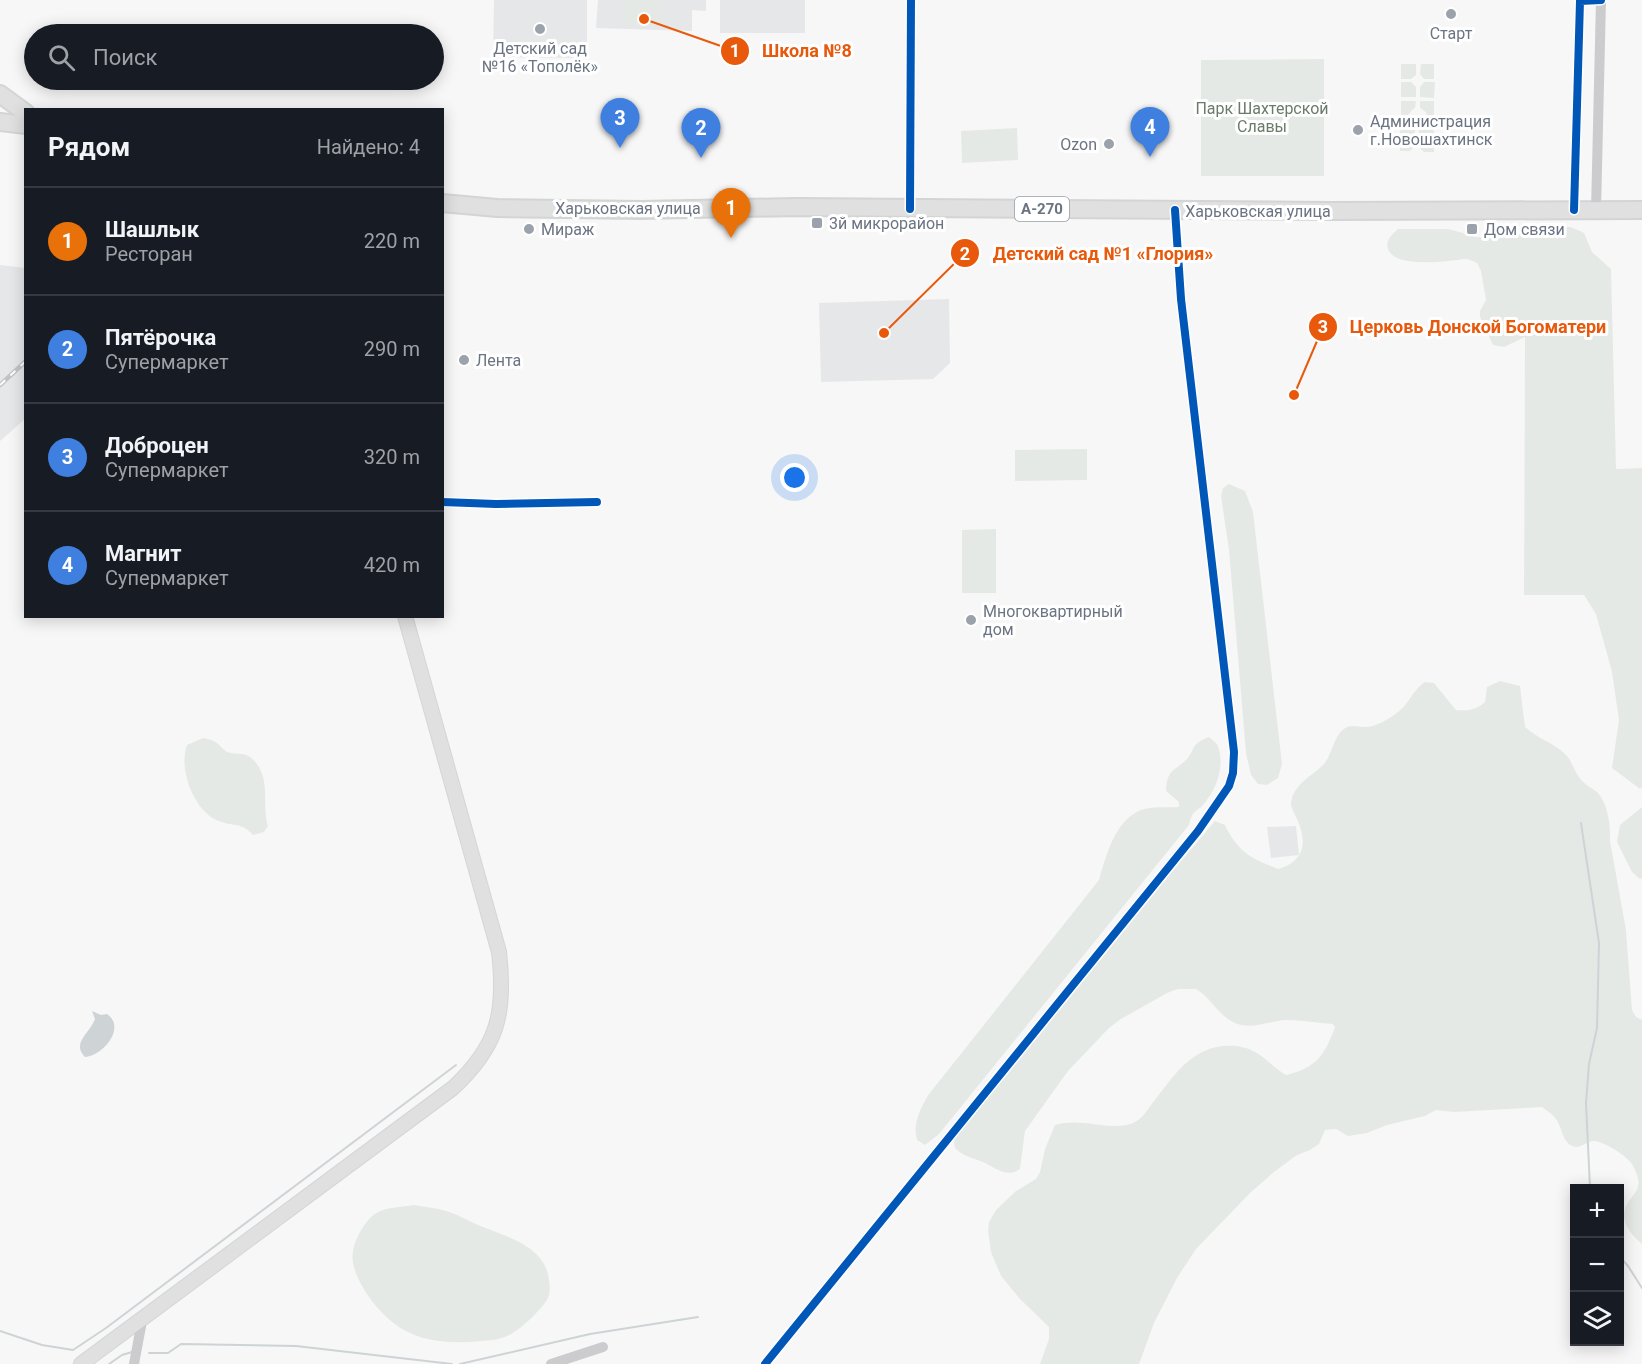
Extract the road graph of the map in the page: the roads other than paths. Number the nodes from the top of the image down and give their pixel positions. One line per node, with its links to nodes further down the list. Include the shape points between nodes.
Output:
1 (911, 0): 9 (street)
2 (1600, 0): 3 (street); 12 (street)
3 (1580, 1): 11 (street)
4 (0, 94): 5 (highway)
5 (24, 112)
6 (0, 122): 7 (highway)
7 (24, 125)
8 (444, 203): 9 (highway, Харьковская улица / А-270, via 641,210)
9 (910, 209): 10 (highway, Харьковская улица / А-270)
10 (1175, 210): 11 (highway, Харьковская улица / А-270); 22 (street, via 1181,299 1228,691 1234,752 1232,779 1198,831)
11 (1574, 210): 12 (highway, Харьковская улица / А-270)
12 (1596, 210): 13 (highway, Харьковская улица / А-270)
13 (1642, 210)
14 (444, 502): 15 (street)
15 (597, 502)
16 (406, 618): 17 (main road, via 499,952 502,1000 492,1039 471,1072 453,1088)
17 (142, 1321): 19 (main road); 20 (street)
18 (603, 1347): 21 (street)
19 (81, 1364)
20 (134, 1364)
21 (551, 1364)
22 (765, 1364)

